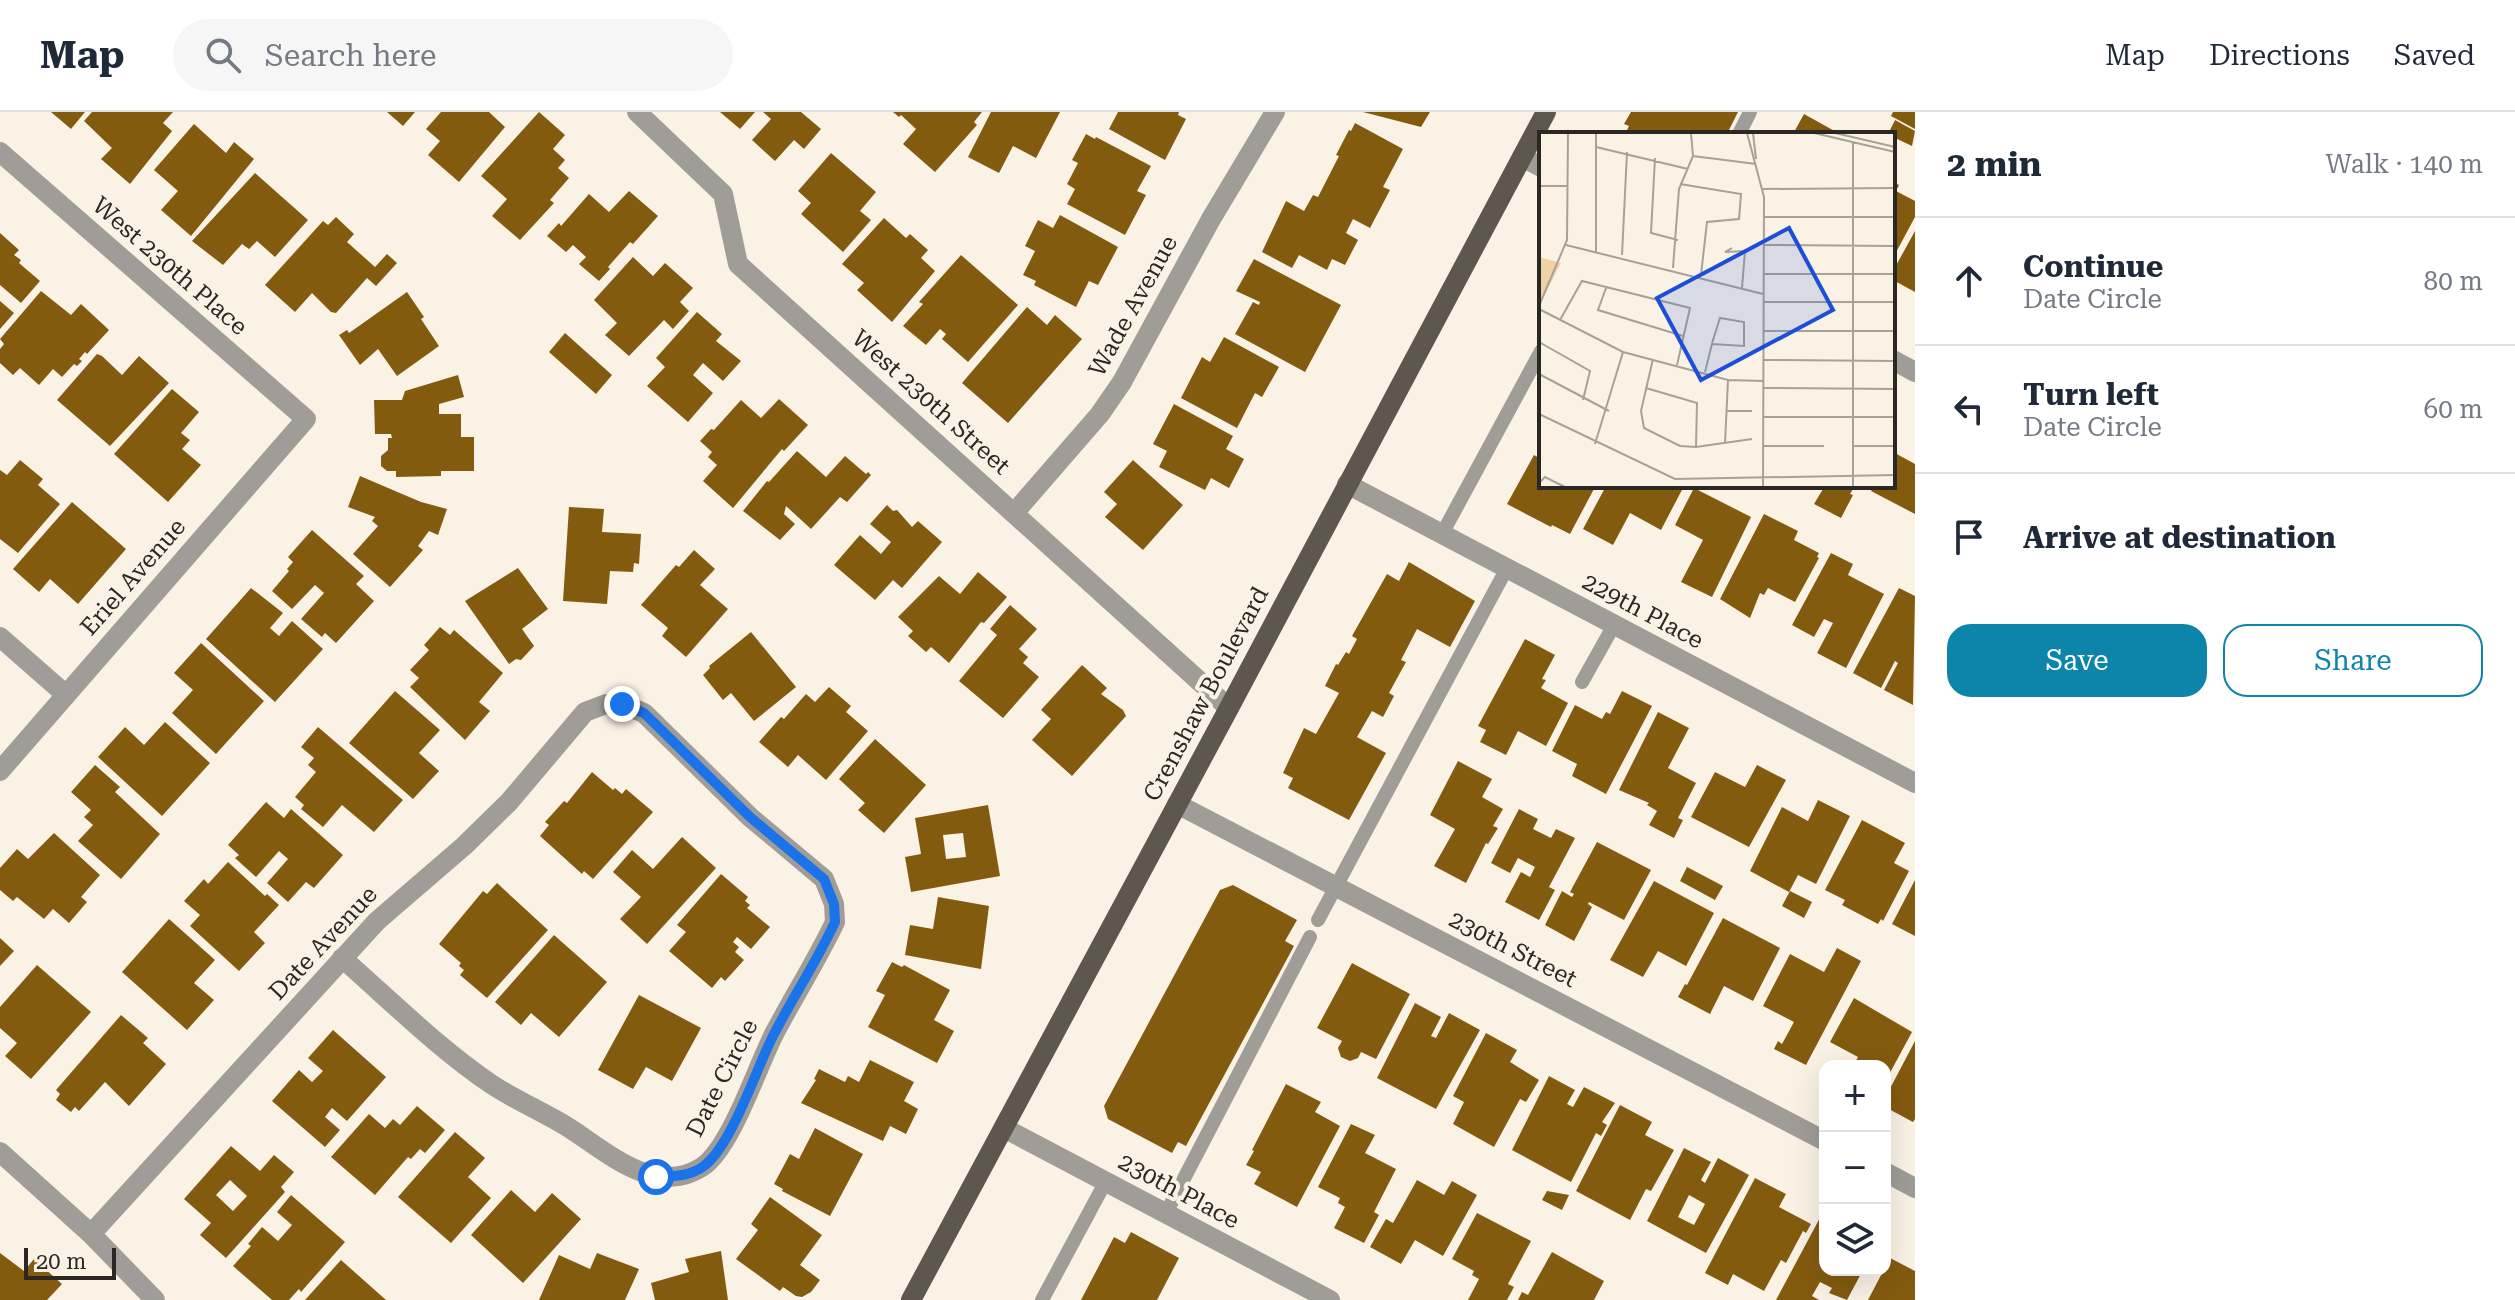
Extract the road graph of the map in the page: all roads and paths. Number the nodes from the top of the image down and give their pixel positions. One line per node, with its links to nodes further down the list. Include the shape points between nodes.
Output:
1 (637, 112): 14 (street, West 230th Street, via 723,194 738,264)
2 (1275, 112): 14 (street, Wade Avenue, via 1122,382)
3 (1546, 112): 7 (main road, Crenshaw Boulevard)
4 (1750, 112): 5 (lane)
5 (1740, 132)
6 (0, 152): 12 (street, West 230th Place)
7 (1522, 157): 8 (street); 13 (main road, Crenshaw Boulevard)
8 (1539, 166)
9 (1539, 355): 15 (lane)
10 (1895, 361): 11 (street)
11 (1915, 372)
12 (306, 419): 20 (street, Eriel Avenue)
13 (1347, 484): 15 (street, 229th Place); 22 (main road, Crenshaw Boulevard)
14 (1015, 512): 22 (street, West 230th Street)
15 (1442, 534): 16 (street, 229th Place)
16 (1507, 568): 17 (street, 229th Place); 26 (lane)
17 (1614, 625): 19 (lane); 24 (street, 229th Place)
18 (0, 637): 20 (street)
19 (1582, 682)
20 (65, 694): 23 (street, Eriel Avenue)
21 (606, 704): 29 (street, Date Avenue, via 585,712 509,802); 29 (street, Date Circle, via 644,713 750,817 824,879 834,904 835,922 823,947 732,1125 704,1166 683,1176 656,1177 633,1169 491,1084)
22 (1229, 708): 25 (main road, Crenshaw Boulevard)
23 (0, 771)
24 (1915, 783)
25 (1177, 804): 26 (street, 230th Street); 30 (main road, Crenshaw Boulevard)
26 (1337, 887): 27 (lane); 31 (street, 230th Street)
27 (1318, 920)
28 (1310, 937): 36 (lane)
29 (342, 958): 37 (street, Date Avenue)
30 (1004, 1128): 34 (street, 230th Place); 39 (main road, Crenshaw Boulevard)
31 (1819, 1138)
32 (0, 1152): 37 (street)
33 (1891, 1175): 35 (street)
34 (1106, 1181): 36 (street, 230th Place); 40 (lane)
35 (1915, 1188)
36 (1166, 1213): 41 (street, 230th Place)
37 (91, 1234): 38 (street)
38 (155, 1300)
39 (911, 1300)
40 (1042, 1300)
41 (1330, 1300)

